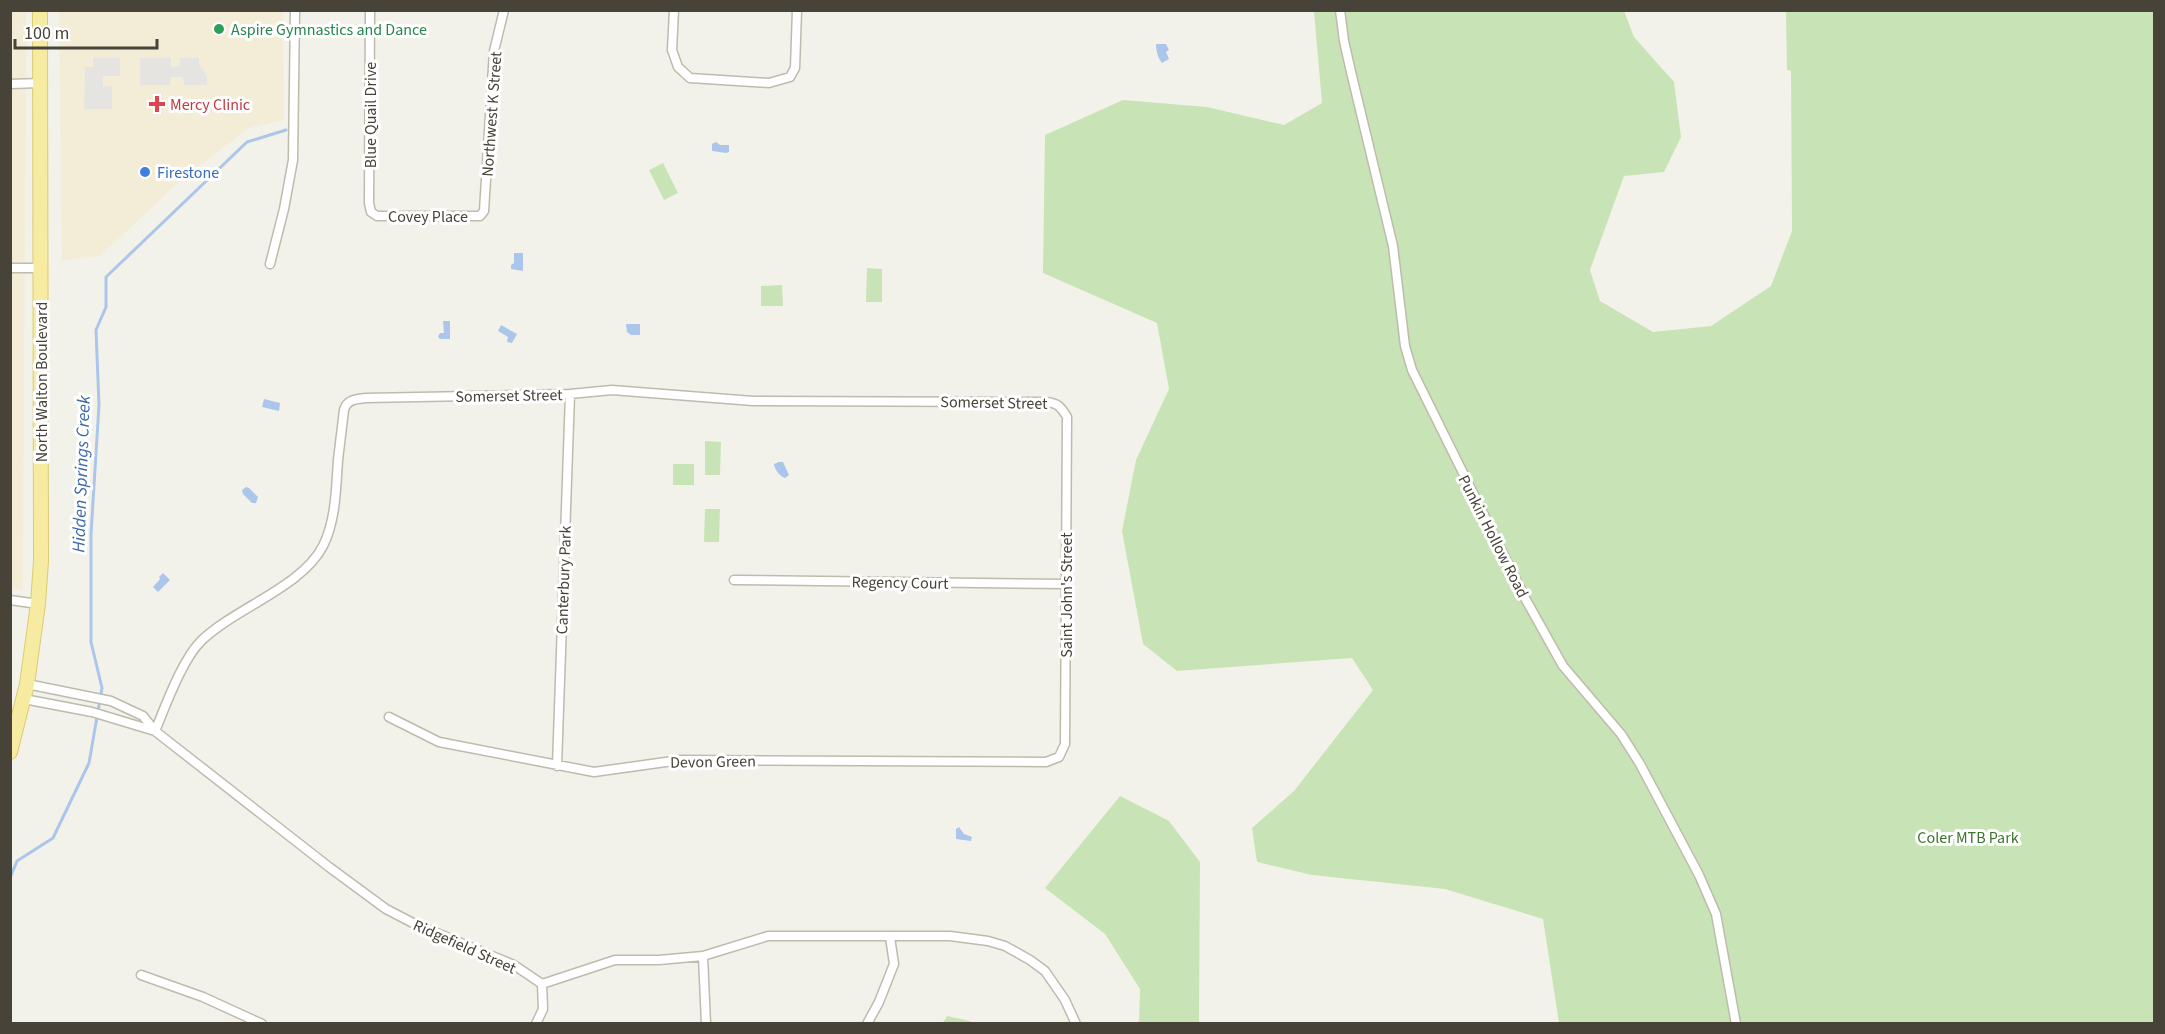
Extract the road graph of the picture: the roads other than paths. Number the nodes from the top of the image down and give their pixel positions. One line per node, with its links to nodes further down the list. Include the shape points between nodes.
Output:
1 (40, 10): 8 (main road, North Walton Boulevard)
2 (294, 10): 12 (street, via 293,160)
3 (370, 10): 10 (street, Blue Quail Drive, via 369,202 371,212)
4 (504, 10): 11 (street, Northwest K Street, via 494,51 485,201)
5 (674, 10): 6 (street, via 672,50 678,67 690,78 769,83 790,77 795,68)
6 (797, 10)
7 (1340, 10): 37 (street, Punkin Hollow Road, via 1346,51 1393,246 1405,346 1412,370 1563,666 1621,734 1699,874 1716,914)
8 (40, 83): 9 (street); 14 (main road, North Walton Boulevard)
9 (10, 84)
10 (377, 216): 11 (street, Covey Place)
11 (480, 216)
12 (270, 264)
13 (10, 268): 14 (street)
14 (41, 268): 20 (main road, North Walton Boulevard)
15 (570, 394): 16 (street, Somerset Street, via 612,390 753,401 1046,402 1056,403); 24 (street, Somerset Street, via 366,398 346,405 332,517 324,544 309,566 200,642 186,662); 27 (street, Canterbury Park)
16 (1067, 417): 18 (street, Saint John's Street)
17 (734, 580): 18 (street, Regency Court)
18 (1066, 584): 26 (street, Saint John's Street, via 1065,744 1059,757)
19 (10, 600): 20 (street)
20 (38, 604): 21 (main road, North Walton Boulevard)
21 (27, 684): 22 (main road, North Walton Boulevard); 24 (street, Ridgefield Street, via 111,701 142,716)
22 (24, 699): 24 (street, Ridgefield Street, via 92,712); 25 (main road, North Walton Boulevard)
23 (389, 717): 27 (street, Devon Green, via 439,742)
24 (155, 731): 31 (street, Ridgefield Street, via 386,909 514,965)
25 (10, 752)
26 (1046, 762): 27 (street, Devon Green, via 680,760 594,772)
27 (557, 766)
28 (890, 937): 29 (street, via 768,936); 35 (street, via 894,964); 36 (street, via 950,936 1005,946 1045,971)
29 (703, 956): 31 (street, via 615,960); 34 (street)
30 (141, 975): 32 (street)
31 (542, 984): 33 (street, via 543,1010)
32 (262, 1023)
33 (536, 1023)
34 (706, 1023)
35 (867, 1023)
36 (1076, 1023)
37 (1736, 1023)

